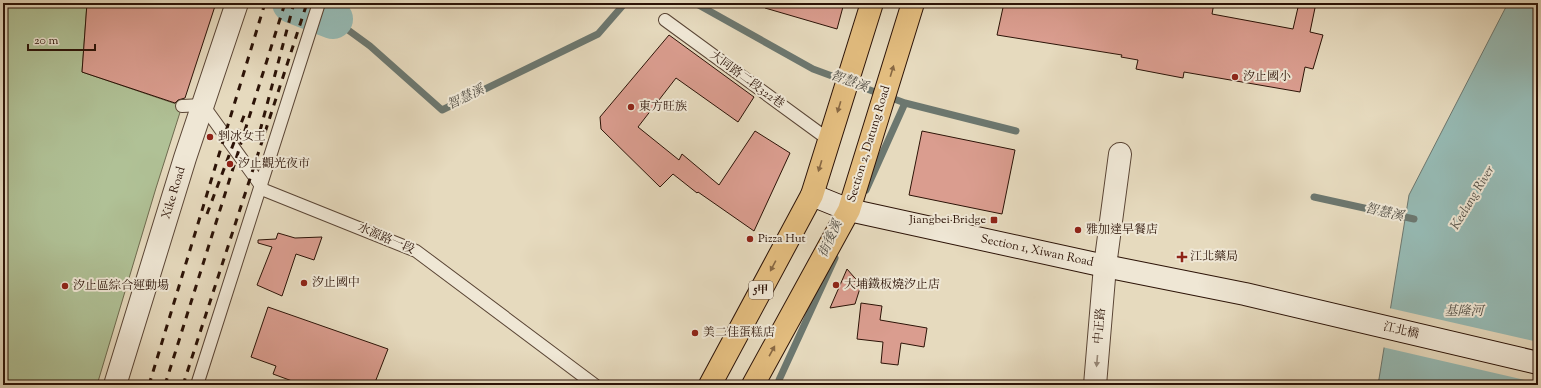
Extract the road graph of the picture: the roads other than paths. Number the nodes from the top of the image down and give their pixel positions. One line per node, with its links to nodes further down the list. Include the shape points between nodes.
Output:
1 (237, 3): 6 (street, Xike Road, via 217,63)
2 (319, 3): 9 (lane)
3 (872, 3): 7 (main road, 5甲, one-way to 7)
4 (911, 9): 11 (main road, Section 2, Datung Road, one-way to 4, via 860,175)
5 (665, 20): 7 (lane, 大同路二段322巷)
6 (193, 105): 9 (lane, 水源路一段); 15 (street, Xike Road, via 185,158)
7 (829, 139): 10 (main road, 5甲, one-way to 10)
8 (1120, 154): 12 (street, 中正路)
9 (261, 185): 16 (lane); 17 (lane, 水源路一段, via 264,190 416,251)
10 (812, 195): 11 (street, Section 1, Xiwan Road); 18 (main road, 5甲, one-way to 18)
11 (857, 212): 12 (street, Section 1, Xiwan Road); 19 (main road, Section 2, Datung Road, one-way to 11)
12 (1105, 266): 13 (street, Section 1, Xiwan Road); 20 (street, 中正路, one-way to 20)
13 (1264, 299): 14 (street, 江北橋)
14 (1538, 363)
15 (115, 385)
16 (197, 385)
17 (596, 385)
18 (710, 385)
19 (753, 385)
20 (1095, 385)

